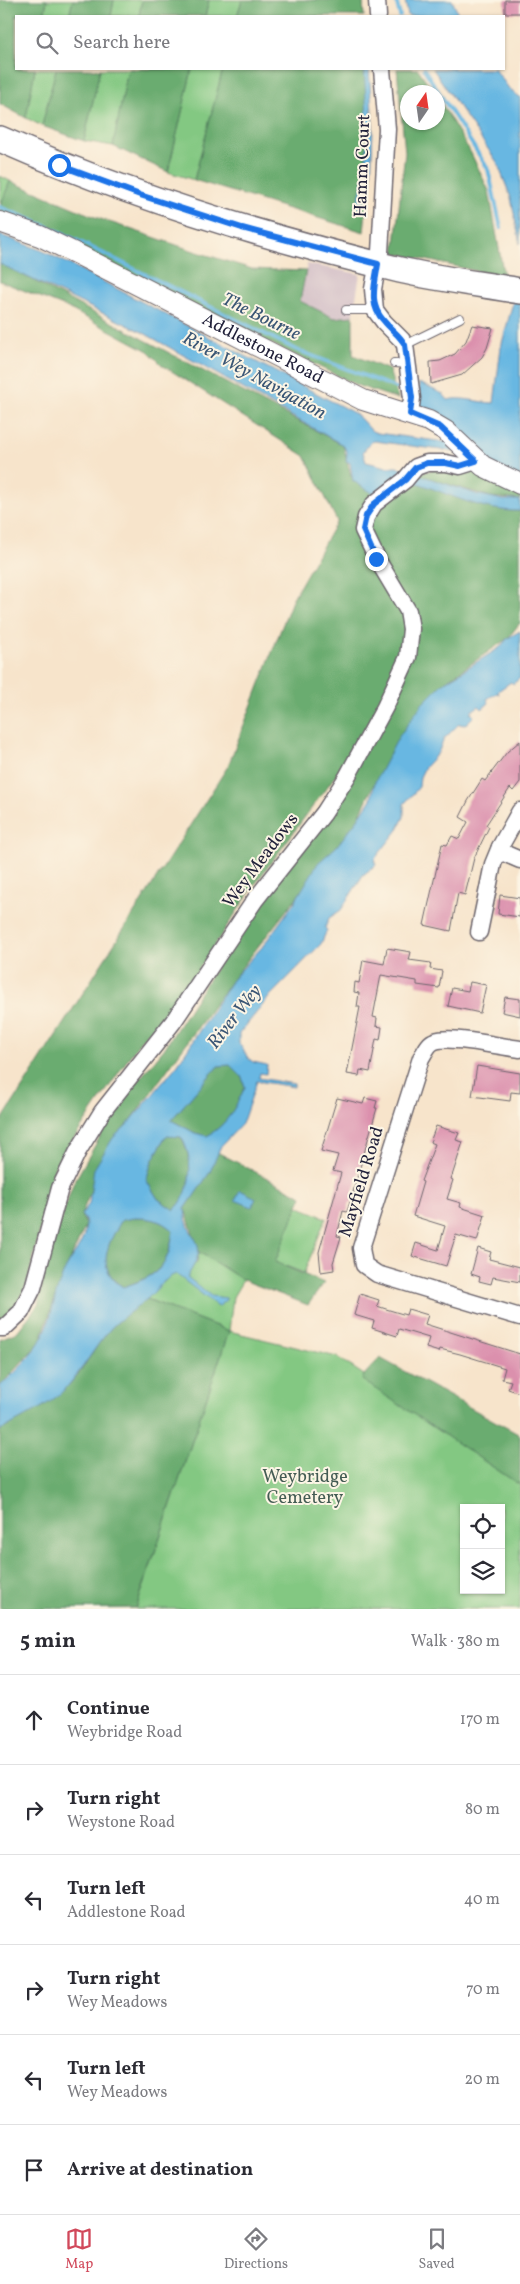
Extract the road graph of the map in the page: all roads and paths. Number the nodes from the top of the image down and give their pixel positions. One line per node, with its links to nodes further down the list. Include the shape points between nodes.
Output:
1 (377, 0): 2 (street)
2 (378, 15)
3 (382, 70): 6 (street, Hamm Court, via 387,129)
4 (0, 139): 6 (main road, via 140,195 242,228)
5 (0, 222): 12 (street, Addlestone Road, via 40,236 83,257 364,400)
6 (378, 264): 7 (main road); 9 (street, Hamm Court, via 373,289)
7 (513, 290)
8 (346, 310): 9 (lane)
9 (375, 310): 11 (street)
10 (460, 318): 11 (lane)
11 (405, 345): 12 (street, via 401,363)
12 (411, 399): 13 (street, Addlestone Road, via 429,421 446,431)
13 (475, 460): 14 (street, Addlestone Road, via 491,472); 21 (street, Wey Meadows, via 460,466 427,463 416,467 374,504 366,516 363,530 376,559 408,611 411,629 408,657 385,707 324,813 255,900 173,1022 102,1112 78,1151 60,1188 33,1288 20,1312)
14 (519, 484)
15 (520, 811): 16 (street)
16 (500, 848): 17 (street); 18 (street, via 493,864)
17 (520, 860)
18 (479, 932)
19 (520, 1049): 20 (street, Mayfield Road, via 448,1039 429,1045 421,1058 361,1248 364,1265 376,1274)
20 (520, 1317)
21 (0, 1328)

